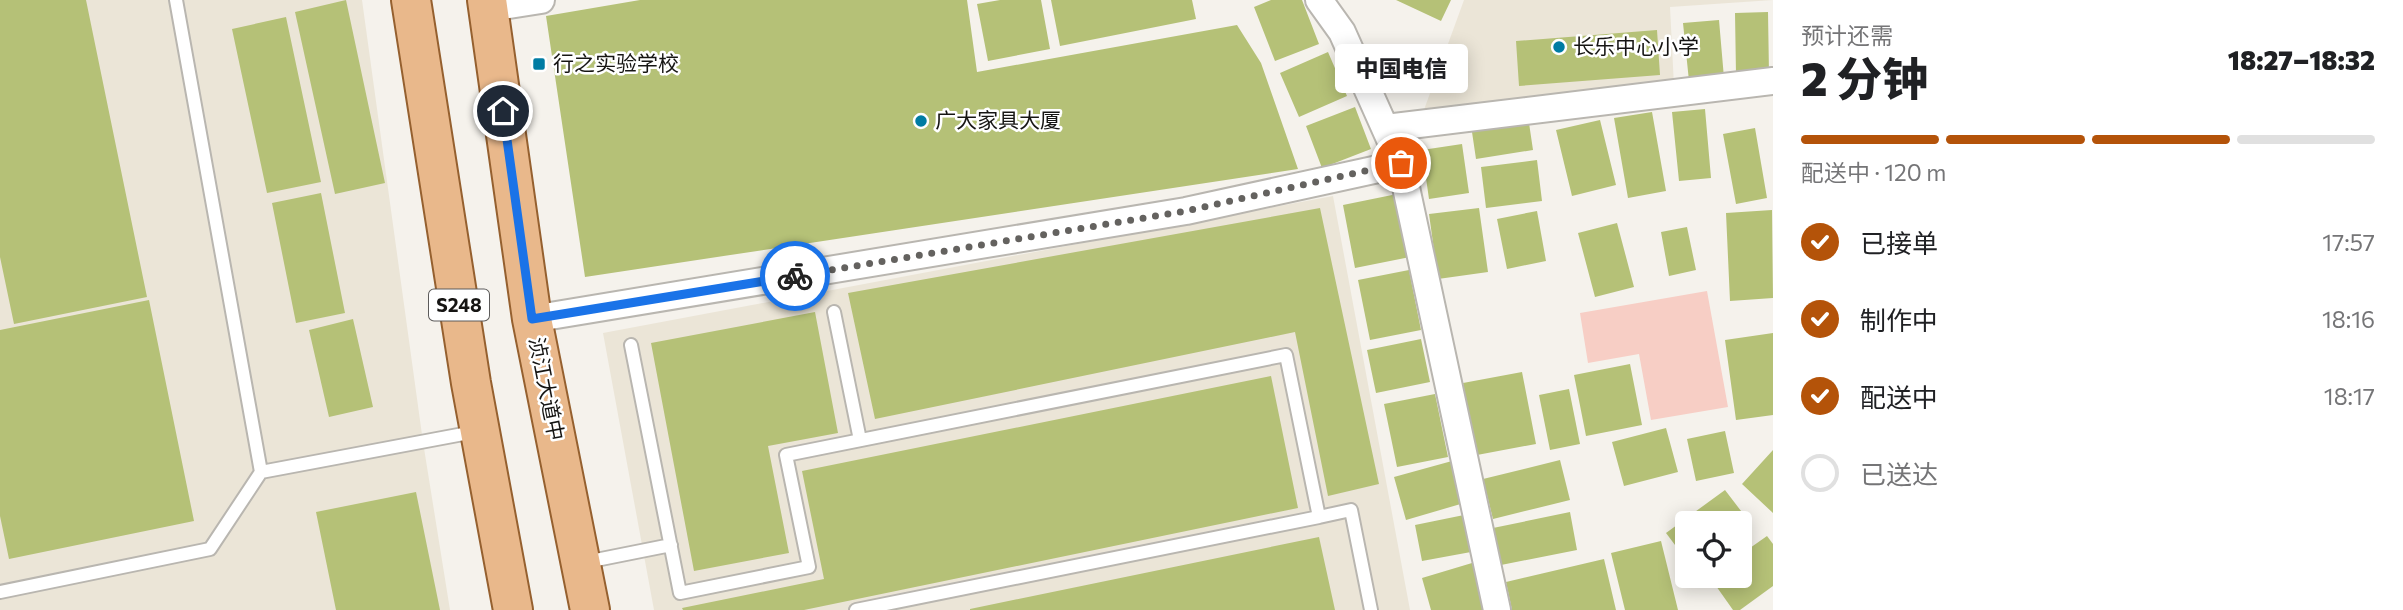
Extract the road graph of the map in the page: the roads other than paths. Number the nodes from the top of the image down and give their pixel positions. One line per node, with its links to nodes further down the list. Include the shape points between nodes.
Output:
1 (176, 0): 14 (lane)
2 (411, 0): 12 (main road, S248)
3 (541, 0): 5 (street)
4 (1319, 0): 7 (street, via 1342,32)
5 (488, 4): 10 (main road, 浈江大道中)
6 (1773, 81): 7 (street)
7 (1387, 128): 8 (street)
8 (1401, 163): 10 (street, via 1186,211); 23 (street)
9 (834, 312): 13 (lane)
10 (532, 319): 17 (main road, 浈江大道中)
11 (631, 345): 16 (lane)
12 (480, 431): 14 (lane); 19 (main road, S248)
13 (860, 440): 15 (lane, via 1286,355); 16 (lane, via 786,455 809,568 680,593)
14 (261, 472): 18 (lane, via 210,549)
15 (1319, 517): 21 (lane); 22 (lane, via 1351,510)
16 (671, 544): 17 (lane)
17 (580, 564): 20 (main road, 浈江大道中)
18 (0, 592)
19 (513, 610)
20 (590, 610)
21 (856, 610)
22 (1371, 610)
23 (1497, 610)

